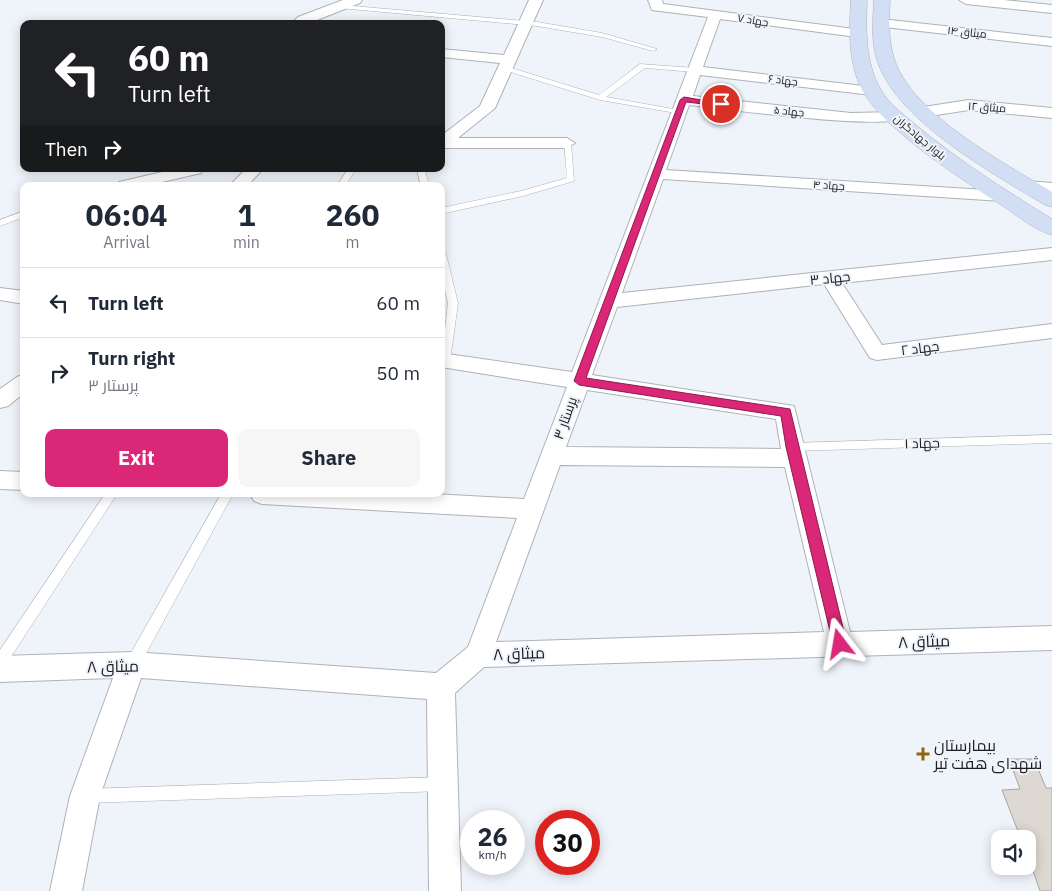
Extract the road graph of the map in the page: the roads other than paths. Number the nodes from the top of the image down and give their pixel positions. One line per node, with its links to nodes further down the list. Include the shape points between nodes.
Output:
1 (355, 0): 7 (street)
2 (536, 0): 12 (street)
3 (655, 0): 9 (street, جهاد ۷, via 657,7)
4 (859, 0): 13 (main road, بلوار جهادگران)
5 (882, 0): 11 (main road, بلوار جهادگران)
6 (966, 0): 8 (street)
7 (341, 7): 10 (street); 12 (lane)
8 (1052, 9)
9 (716, 13): 13 (street, جهاد ۷, via 813,30); 18 (street, پرستار ۳)
10 (303, 20)
11 (881, 23): 14 (street, میثاق ۱۴); 22 (main road, بلوار جهادگران, via 887,64 902,89)
12 (525, 24): 15 (lane, via 601,35); 17 (street)
13 (857, 33): 19 (main road, بلوار جهادگران, via 862,63)
14 (1052, 42)
15 (653, 49)
16 (445, 55): 17 (street)
17 (506, 65): 20 (lane); 25 (street, via 487,108)
18 (695, 70): 19 (street, جهاد ۶); 20 (lane, via 644,66); 21 (street, پرستار ۳)
19 (872, 91): 24 (main road, بلوار جهادگران)
20 (600, 98): 21 (lane)
21 (681, 106): 24 (street, جهاد ۵, via 851,118); 30 (street, پرستار ۳)
22 (923, 112): 23 (street, میثاق ۱۲, via 969,105); 24 (main road); 33 (main road, بلوار جهادگران, via 972,150)
23 (1052, 113)
24 (895, 117): 35 (main road, بلوار جهادگران, via 945,158)
25 (445, 140)
26 (445, 142): 27 (street)
27 (567, 143): 37 (lane, via 571,179)
28 (183, 172): 31 (street)
29 (252, 172): 32 (street)
30 (656, 174): 35 (street, جهاد ۴); 46 (street, پرستار ۳)
31 (141, 182)
32 (241, 182)
33 (1027, 186): 34 (street); 36 (main road, بلوار جهادگران)
34 (1052, 188)
35 (1002, 196): 40 (main road, بلوار جهادگران)
36 (1052, 201)
37 (445, 209)
38 (20, 216): 39 (lane)
39 (0, 224)
40 (1052, 228)
41 (1052, 254): 43 (street, جهاد ۳)
42 (445, 270): 48 (lane, via 453,303)
43 (830, 278): 46 (street, جهاد ۳); 47 (street, جهاد ۲, via 877,353)
44 (0, 294): 45 (street)
45 (20, 297)
46 (609, 301): 50 (street, پرستار ۳)
47 (1052, 331)
48 (445, 349)
49 (445, 361): 50 (street)
50 (579, 381): 54 (street, via 786,412); 55 (street, پرستار ۳)
51 (20, 385): 52 (street)
52 (0, 400)
53 (1052, 439): 54 (lane, جهاد ۱)
54 (794, 452): 55 (street); 63 (street)
55 (552, 456): 61 (street, پرستار ۳)
56 (0, 480): 57 (street)
57 (20, 481)
58 (109, 497): 65 (lane)
59 (225, 497): 66 (lane)
60 (345, 497): 61 (street)
61 (532, 509): 64 (street, پرستار ۳)
62 (1052, 638): 63 (street, میثاق ۸)
63 (840, 644): 64 (street, میثاق ۸)
64 (478, 655): 68 (street, میثاق ۸)
65 (0, 662)
66 (132, 665): 67 (street, میثاق ۸); 68 (street, میثاق ۸); 70 (street)
67 (0, 669)
68 (441, 688): 69 (street)
69 (443, 784): 70 (lane); 72 (street)
70 (85, 796): 71 (street)
71 (66, 891)
72 (445, 891)

